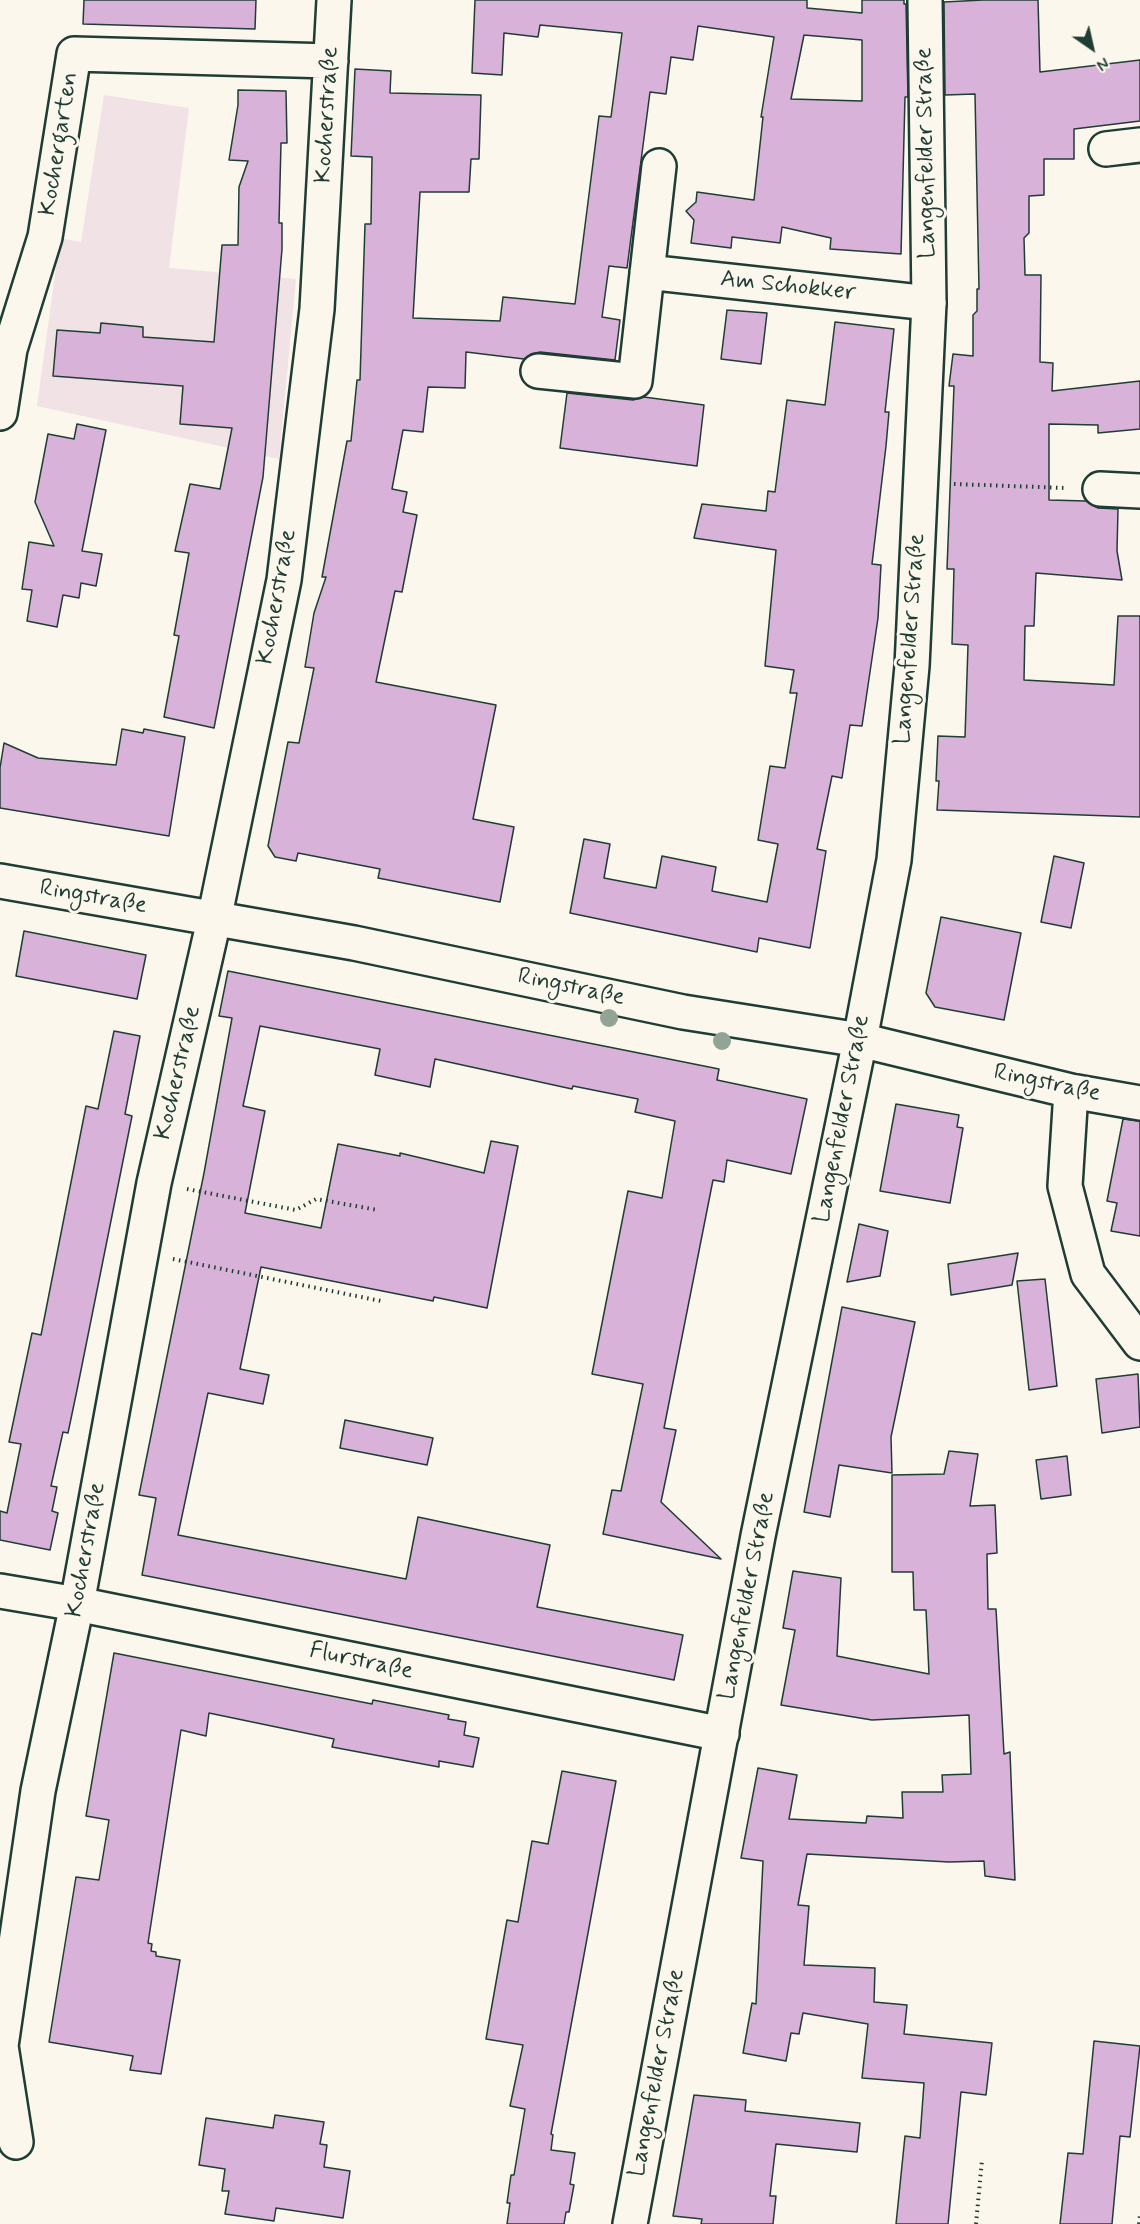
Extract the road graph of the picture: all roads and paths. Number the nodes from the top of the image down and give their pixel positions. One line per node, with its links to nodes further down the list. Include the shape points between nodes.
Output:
1 (334, 0): 3 (street, Kocherstraße)
2 (924, 0): 8 (street, Langenfelder Straße)
3 (331, 61): 10 (street, Kochergarten, via 74,54 45,237 10,349); 15 (street, Kocherstraße, via 317,309 284,580)
4 (1140, 145): 5 (street)
5 (1106, 149)
6 (659, 166): 7 (street)
7 (647, 272): 8 (street, Am Schokker); 9 (street, via 635,381)
8 (928, 303): 16 (street, Langenfelder Straße, via 912,666 894,860)
9 (538, 371)
10 (0, 413)
11 (948, 483): 12 (path)
12 (1100, 489): 13 (street)
13 (1140, 491)
14 (0, 881): 15 (street, Ringstraße)
15 (214, 920): 16 (street, Ringstraße, via 354,943 683,1012); 19 (street, Kocherstraße)
16 (860, 1040): 17 (street, Ringstraße); 26 (street, Langenfelder Straße, via 758,1536)
17 (1071, 1091): 18 (street, Ringstraße); 23 (street, via 1065,1186 1088,1274)
18 (1140, 1103)
19 (154, 1183): 20 (path, via 296,1210 316,1199); 21 (street, Kocherstraße)
20 (378, 1210)
21 (140, 1253): 22 (path); 25 (street, Kocherstraße)
22 (381, 1301)
23 (1140, 1343)
24 (0, 1592): 25 (street, Flurstraße)
25 (77, 1604): 26 (street, Flurstraße); 27 (street, Kocherstraße, via 38,1791 1,2046)
26 (722, 1734): 30 (street, Langenfelder Straße)
27 (16, 2142)
28 (982, 2160): 31 (path)
29 (1140, 2215): 32 (path)
30 (630, 2224)
31 (976, 2224)
32 (1139, 2224)

